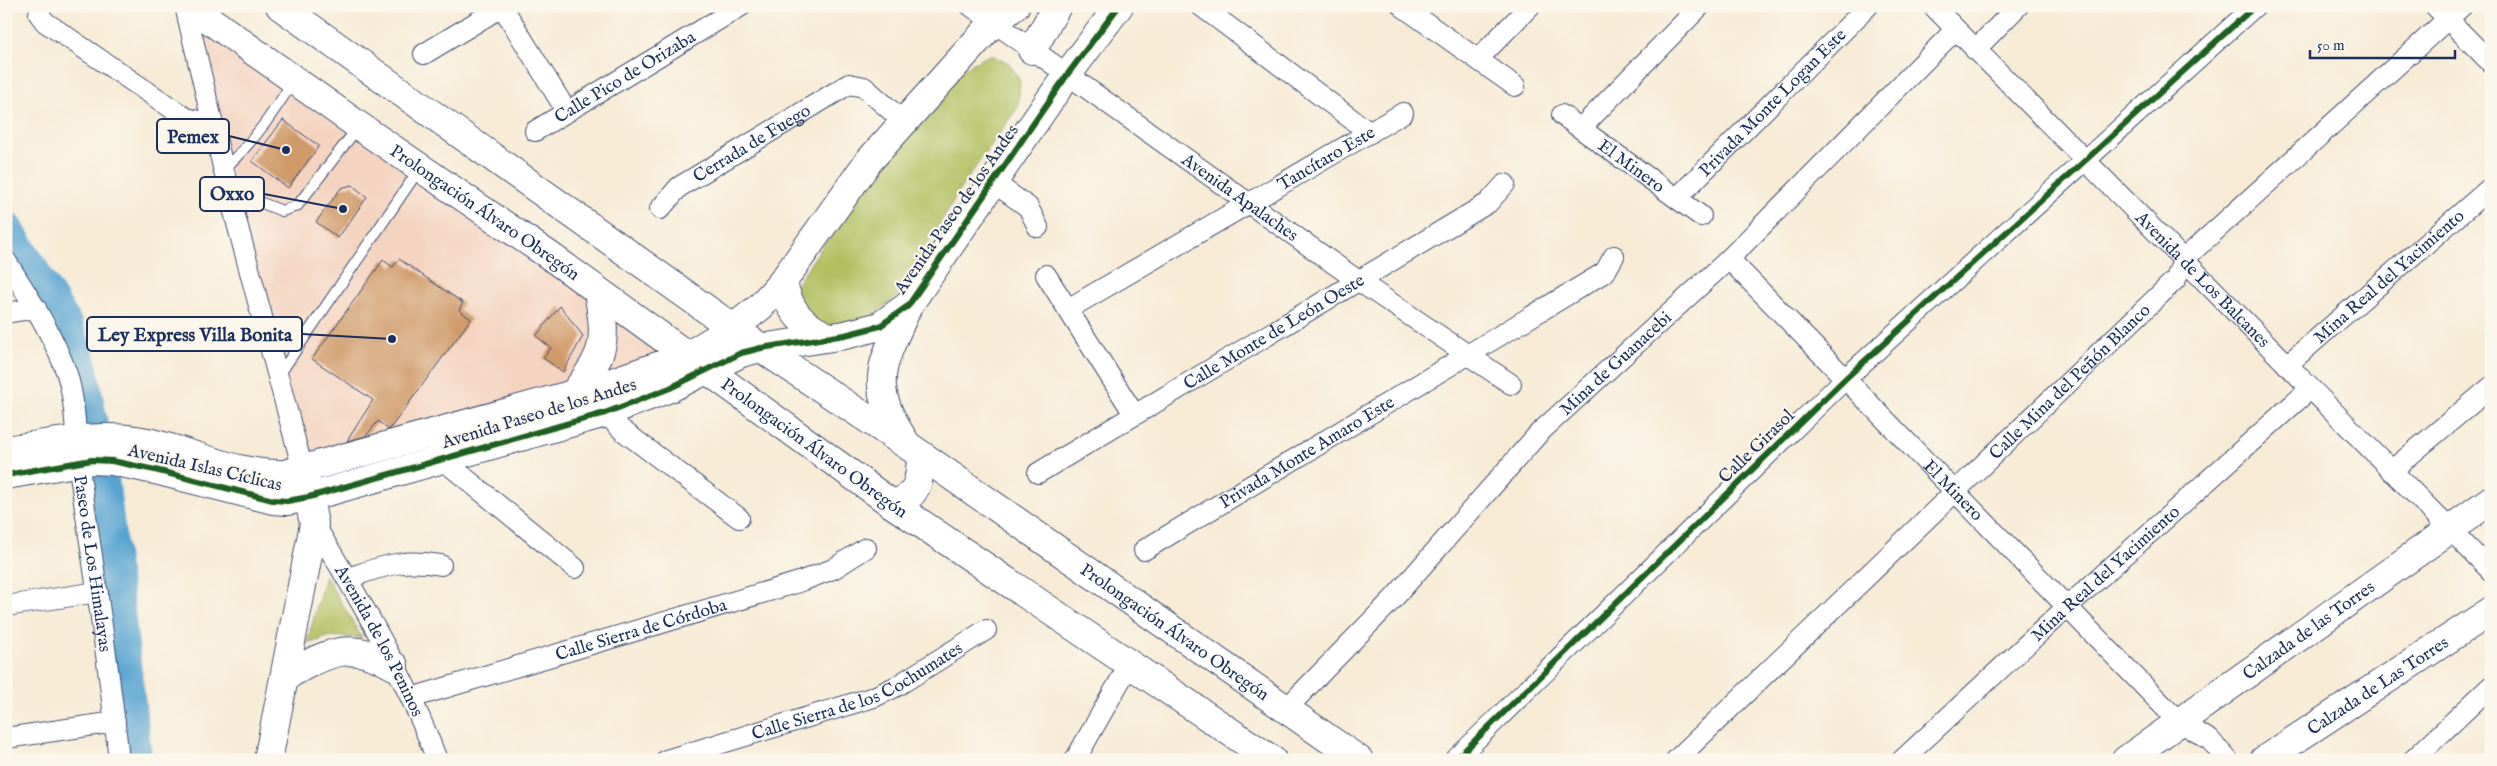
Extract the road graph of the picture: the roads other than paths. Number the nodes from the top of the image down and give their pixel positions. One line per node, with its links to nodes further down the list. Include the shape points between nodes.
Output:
1 (41, 6): 35 (street, via 39,14 50,26 186,118)
2 (185, 6): 35 (street)
3 (190, 6): 29 (main road, Prolongación Álvaro Obregón)
4 (280, 6): 64 (main road, Prolongación Álvaro Obregón)
5 (502, 6): 25 (street); 31 (street)
6 (741, 6): 31 (street, Calle Pico de Orizaba)
7 (971, 6): 21 (street, Avenida Apalaches)
8 (1016, 6): 21 (main road, Avenida Paseo de los Andes)
9 (1056, 6): 23 (main road)
10 (1119, 6): 28 (main road, Avenida Paseo de los Andes)
11 (1201, 6): 39 (street)
12 (1402, 6): 26 (street)
13 (1530, 6): 26 (street)
14 (1700, 6): 37 (street)
15 (1868, 6): 46 (street, Privada Monte Logan Este)
16 (1933, 6): 22 (street)
17 (2018, 6): 24 (street)
18 (2255, 6): 40 (street, Calle Girasol)
19 (2434, 6): 20 (street)
20 (2455, 13): 27 (street); 54 (street, Calle Mina del Peñón Blanco)
21 (993, 23): 23 (street, Avenida Apalaches); 34 (main road, Avenida Paseo de los Andes)
22 (1955, 30): 24 (street, Avenida de Los Balcanes); 53 (street, Mina de Guanacebi)
23 (1032, 50): 28 (street, Avenida Apalaches)
24 (1975, 50): 40 (street, Avenida de Los Balcanes)
25 (424, 54)
26 (1478, 59): 30 (street)
27 (2491, 63)
28 (1067, 75): 43 (main road, Avenida Paseo de los Andes); 48 (street, Avenida Apalaches)
29 (294, 79): 36 (main road, Prolongación Álvaro Obregón); 42 (lane, via 264,128)
30 (1515, 86)
31 (567, 112): 38 (street, Calle Pico de Orizaba)
32 (1403, 113): 39 (street, Tancítaro Este)
33 (1562, 115): 37 (street, El Minero)
34 (903, 121): 49 (street, Cerrada de Fuego, via 864,87 849,84 679,187); 58 (main road, Avenida Paseo de los Andes, via 868,162)
35 (213, 125): 42 (street)
36 (359, 126): 41 (main road, Prolongación Álvaro Obregón); 47 (lane, via 297,206 282,211 262,203)
37 (1581, 128): 46 (street, El Minero)
38 (535, 131)
39 (1370, 133): 48 (street, Tancítaro Este)
40 (2085, 161): 54 (street, Avenida de Los Balcanes); 71 (street, Calle Girasol)
41 (421, 168): 59 (main road, Prolongación Álvaro Obregón); 70 (lane)
42 (224, 169): 47 (street)
43 (993, 182): 51 (street, via 1028,206); 60 (main road, Avenida Paseo de los Andes)
44 (1504, 184): 57 (street, Calle Monte de León Oeste, via 1488,202)
45 (2491, 188): 69 (street, Mina Real del Yacimiento)
46 (1676, 198): 50 (street, El Minero)
47 (231, 201): 70 (street)
48 (1248, 203): 57 (street, Avenida Apalaches); 62 (street, Tancítaro Este)
49 (660, 209)
50 (1701, 216)
51 (1038, 227)
52 (1614, 256): 67 (street, Privada Monte Amaro Este, via 1605,272)
53 (1729, 259): 71 (street, El Minero); 109 (street, Mina de Guanacebi, via 1539,433 1394,598)
54 (2183, 260): 69 (street, Avenida de Los Balcanes); 86 (street, Calle Mina del Peñón Blanco, via 2176,279)
55 (6, 261): 61 (street, Paseo de Los Himalayas)
56 (1046, 275): 62 (street)
57 (1357, 280): 67 (street, Avenida Apalaches); 76 (street, Calle Monte de León Oeste)
58 (784, 281): 64 (main road, Avenida Paseo de los Andes, via 760,307); 65 (main road, via 792,310 814,331)
59 (598, 292): 68 (main road, Prolongación Álvaro Obregón); 75 (main road, via 604,324 600,354 594,369)
60 (908, 306): 65 (main road, Avenida Paseo de los Andes, via 880,326); 80 (main road, via 885,358 881,384 888,416)
61 (36, 308): 63 (street); 79 (street, Paseo de Los Himalayas, via 67,375)
62 (1068, 309): 76 (street)
63 (6, 313)
64 (734, 328): 66 (main road, Prolongación Álvaro Obregón); 68 (main road, Avenida Paseo de los Andes)
65 (829, 337): 66 (main road, Avenida Paseo de los Andes)
66 (760, 348): 68 (main road, Avenida Paseo de los Andes); 80 (main road, Prolongación Álvaro Obregón)
67 (1470, 355): 72 (street, Avenida Apalaches); 94 (street, Privada Monte Amaro Este)
68 (697, 363): 75 (main road, Avenida Paseo de los Andes); 89 (main road, Prolongación Álvaro Obregón)
69 (2287, 365): 74 (street, Avenida de Los Balcanes)
70 (277, 378): 82 (street)
71 (1846, 378): 86 (street, El Minero); 120 (street, Calle Girasol)
72 (1511, 384)
73 (2491, 387): 83 (street)
74 (2310, 389): 83 (street, Avenida de Los Balcanes); 101 (street, Mina Real del Yacimiento)
75 (592, 398): 77 (main road, Avenida Paseo de los Andes); 81 (main road, Avenida Paseo de los Andes); 90 (street, via 622,430)
76 (1134, 414): 84 (street, Calle Monte de León Oeste)
77 (436, 432): 81 (street); 82 (main road, Avenida Paseo de los Andes)
78 (6, 450): 79 (main road, Avenida Islas Cíclicas)
79 (77, 451): 82 (main road, Avenida Islas Cíclicas, via 89,437 114,438 146,442 265,474); 85 (main road, Avenida Islas Cíclicas); 87 (main road, Avenida Islas Cíclicas, via 92,460 155,470 273,500); 99 (street, Paseo de Los Himalayas)
80 (914, 451): 89 (main road, via 919,484 908,499); 109 (main road, Prolongación Álvaro Obregón)
81 (442, 459): 87 (main road, Avenida Paseo de los Andes); 96 (street)
82 (303, 470): 87 (main road)
83 (2391, 471): 92 (street, Avenida de Los Balcanes)
84 (1038, 473)
85 (6, 474)
86 (1955, 492): 101 (street, El Minero); 121 (street, Calle Mina del Peñón Blanco)
87 (309, 497): 91 (main road)
88 (2491, 500): 92 (main road, Calzada de las Torres)
89 (892, 504): 104 (main road, Prolongación Álvaro Obregón)
90 (738, 518)
91 (314, 524): 98 (street, Avenida de los Peninos); 106 (main road)
92 (2449, 530): 97 (street, Avenida de Los Balcanes); 110 (main road, Calzada de las Torres)
93 (866, 548): 108 (street, Calle Sierra de Córdoba, via 833,569 799,582)
94 (1144, 550)
95 (441, 565): 98 (street, via 418,561 392,563)
96 (575, 568)
97 (2491, 571)
98 (348, 578): 105 (street, Avenida de los Peninos)
99 (98, 592): 100 (street); 111 (street, Paseo de Los Himalayas)
100 (6, 606)
101 (2067, 607): 110 (street, El Minero); 122 (street, Mina Real del Yacimiento)
102 (2491, 610): 125 (main road, Calzada de Las Torres)
103 (986, 630): 117 (street, Calle Sierra de los Cochumates, via 874,697)
104 (1130, 663): 113 (main road, Prolongación Álvaro Obregón); 118 (street)
105 (394, 666): 106 (main road, via 379,656 347,650 320,657); 108 (street, Avenida de los Peninos)
106 (286, 676): 115 (main road)
107 (2491, 686): 126 (street)
108 (411, 698): 116 (street, Avenida de los Peninos)
109 (1286, 709): 119 (main road, Prolongación Álvaro Obregón)
110 (2178, 721): 123 (main road, Calzada de las Torres); 124 (street, El Minero, via 2210,740)
111 (115, 722): 112 (street); 114 (street, Paseo de Los Himalayas)
112 (6, 738)
113 (1262, 757)
114 (120, 760)
115 (268, 760)
116 (437, 760)
117 (666, 760)
118 (1075, 760)
119 (1358, 760)
120 (1455, 760)
121 (1676, 760)
122 (1902, 760)
123 (2126, 760)
124 (2228, 760)
125 (2264, 760)
126 (2412, 760)

